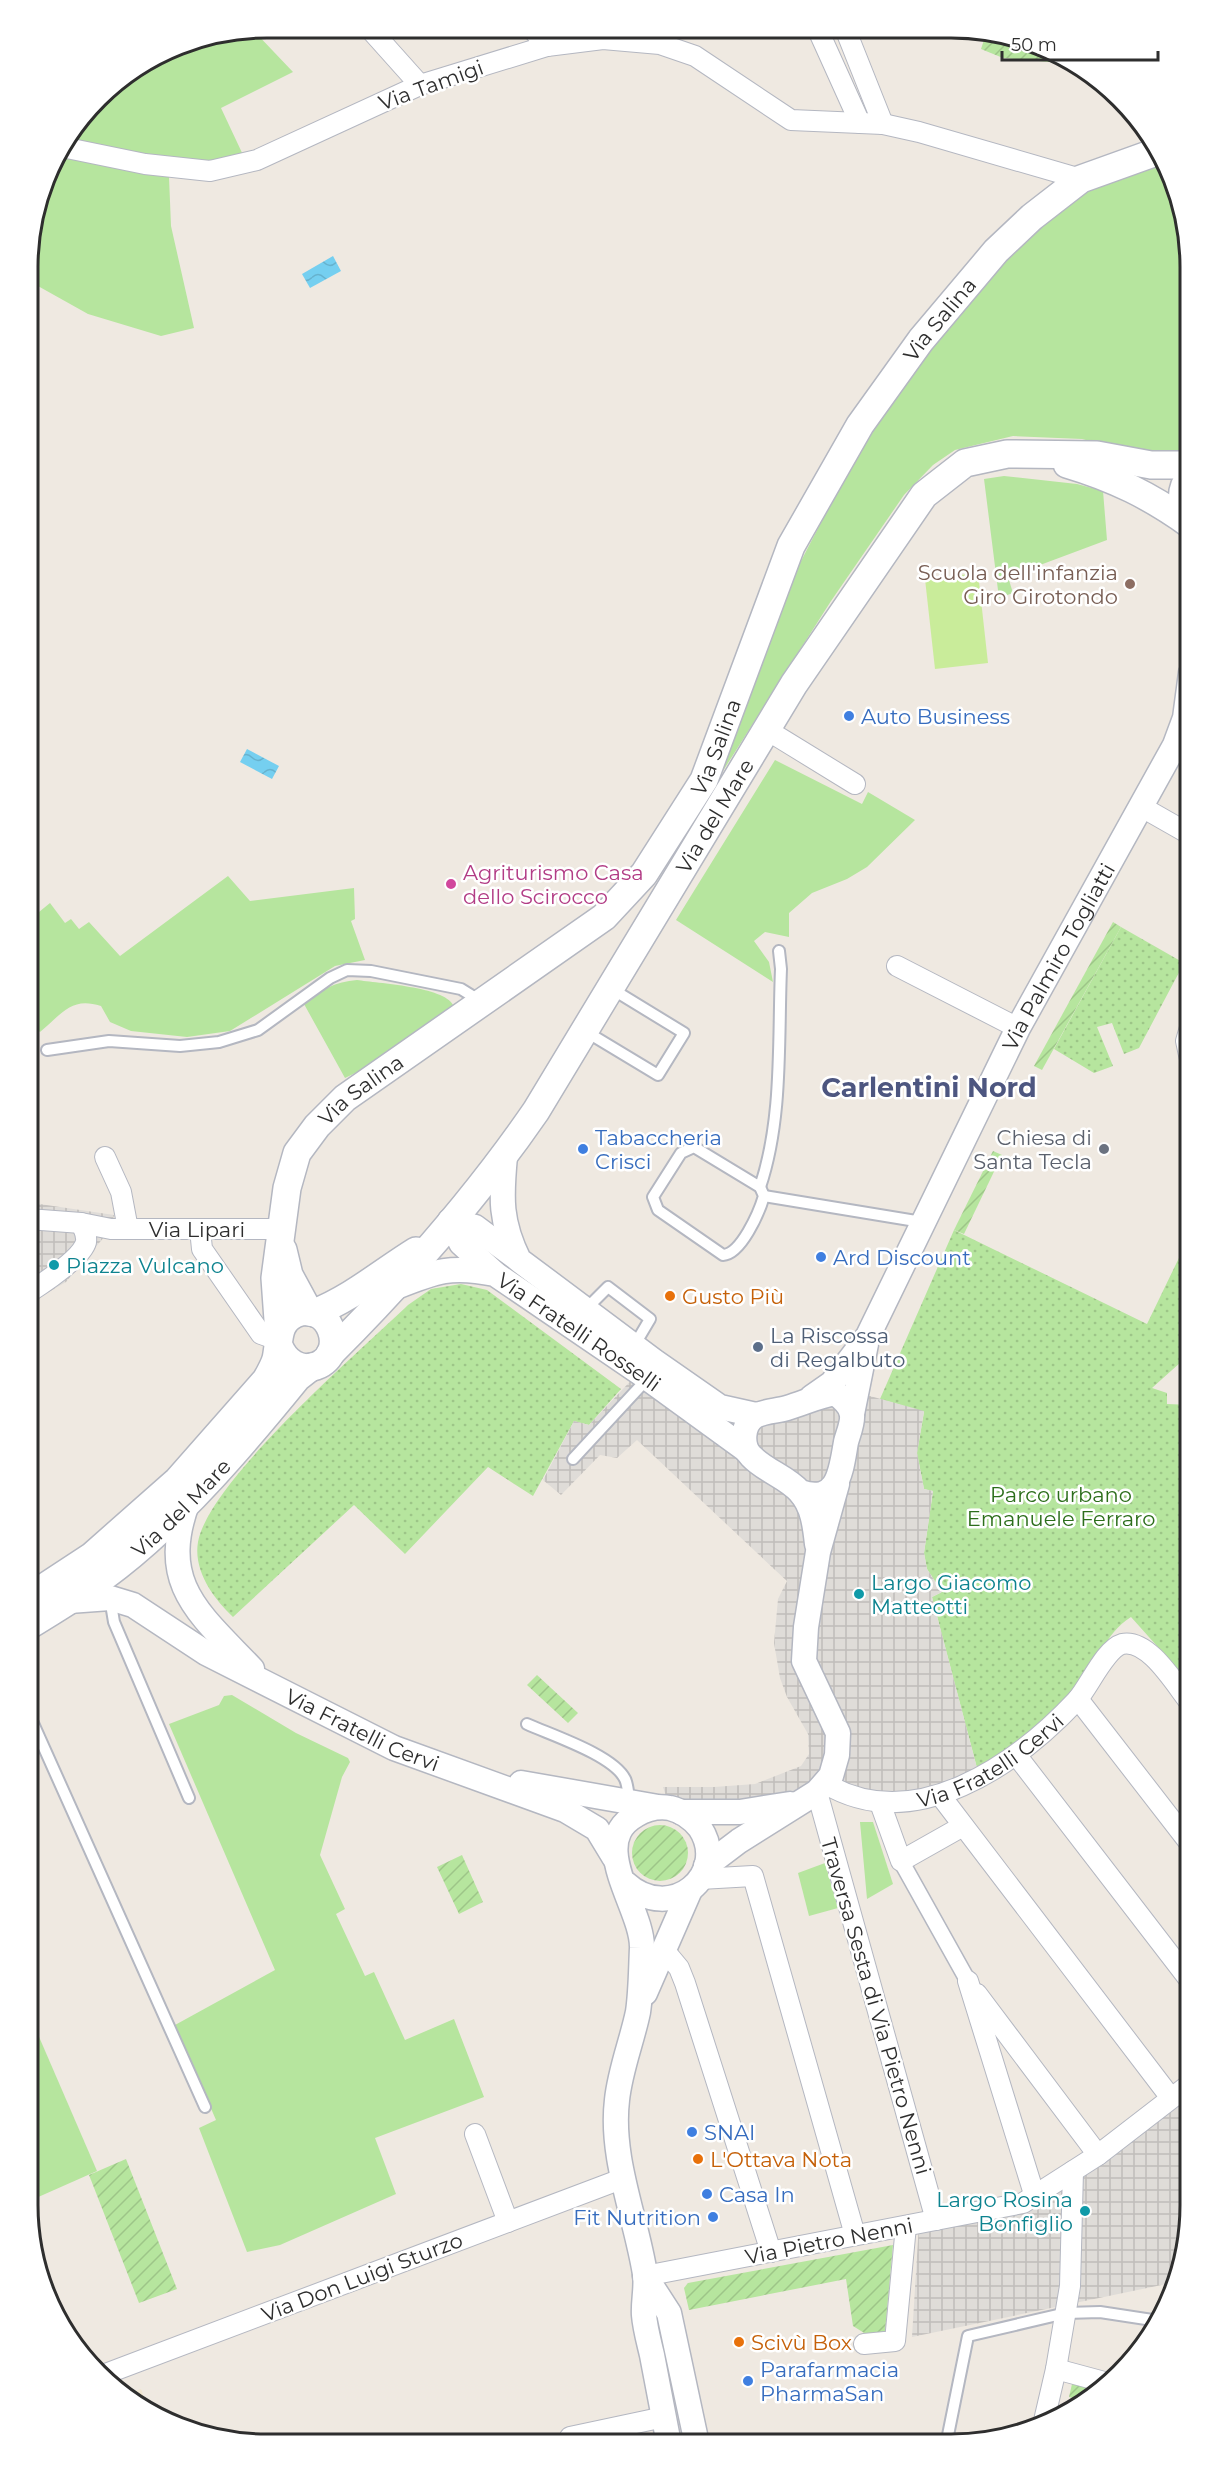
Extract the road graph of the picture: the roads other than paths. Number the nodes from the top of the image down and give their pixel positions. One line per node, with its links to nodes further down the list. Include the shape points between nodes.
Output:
1 (378, 38): 8 (street)
2 (539, 38): 7 (street)
3 (628, 38): 7 (street, Via Tamigi)
4 (656, 38): 9 (street, Via Tamigi, via 704,61 791,120)
5 (822, 38): 9 (street)
6 (849, 38): 10 (street)
7 (546, 46): 8 (street, Via Tamigi)
8 (420, 85): 11 (street, Via Tamigi, via 257,160 210,171 145,164)
9 (860, 123): 10 (street)
10 (883, 124): 13 (street)
11 (70, 149)
12 (1151, 154): 13 (main road, Via Salina)
13 (1081, 179): 25 (main road, Via Salina, via 996,251 921,340 860,425 791,546 704,780 644,874 604,917)
14 (1037, 454): 15 (main road, Via del Mare, via 1097,455 1151,465); 16 (main road, via 1115,479); 17 (main road, Via del Mare, via 1006,454 965,463 924,495)
15 (1180, 465)
16 (1180, 519)
17 (767, 730): 19 (street); 24 (main road, Via del Mare)
18 (1180, 731): 20 (street, Via Palmiro Togliatti)
19 (855, 784)
20 (1140, 806): 21 (street); 26 (street, Via Palmiro Togliatti)
21 (1180, 829)
22 (779, 951): 31 (lane, via 776,1101)
23 (897, 966): 26 (street)
24 (611, 988): 27 (main road, Via del Mare); 27 (lane, via 684,1033 658,1075)
25 (482, 1002): 28 (lane, via 461,989 347,970 258,1030 219,1042 180,1046 109,1041); 38 (main road, Via Salina, via 345,1098 316,1126 297,1153 287,1188)
26 (1018, 1028): 33 (street, Via Palmiro Togliatti)
27 (585, 1031): 29 (main road, Via del Mare)
28 (47, 1050)
29 (506, 1156): 37 (main road, Via del Mare); 40 (street, Via Fratelli Rosselli, via 504,1219)
30 (105, 1157): 35 (street, via 121,1192)
31 (762, 1192): 31 (lane, via 761,1209 737,1249 723,1255 658,1210 653,1197 681,1153 694,1147); 33 (lane)
32 (38, 1220): 34 (street, Via Lipari)
33 (921, 1222): 46 (street, Via Palmiro Togliatti)
34 (81, 1223): 35 (street, Via Lipari); 39 (street)
35 (119, 1229): 36 (street, Via Lipari); 39 (street)
36 (200, 1229): 38 (street, Via Lipari); 47 (street, via 202,1250 261,1334)
37 (442, 1230): 40 (street, via 475,1227); 41 (street); 43 (main road, Via del Mare); 45 (main road, via 362,1288)
38 (282, 1236): 45 (main road, via 289,1275); 47 (main road, via 275,1278)
39 (85, 1244): 42 (street)
40 (519, 1260): 44 (street, Via Fratelli Rosselli)
41 (495, 1274): 43 (street, Via Fratelli Rosselli, via 447,1269); 50 (street, Via Fratelli Rosselli)
42 (38, 1286)
43 (396, 1287): 49 (main road, Via del Mare)
44 (585, 1310): 48 (street, Via Fratelli Rosselli); 48 (lane, via 608,1287 650,1319)
45 (312, 1312): 47 (main road, via 293,1315 282,1326); 49 (main road, via 330,1325 334,1344)
46 (868, 1336): 51 (street, via 832,1383); 52 (street)
47 (279, 1340): 49 (main road, via 287,1360 295,1365); 60 (main road, Via del Mare, via 266,1380 178,1480 92,1556)
48 (633, 1346): 53 (street, Via Fratelli Rosselli, via 720,1407)
49 (321, 1360): 58 (main road, Via del Mare, via 297,1378)
50 (648, 1378): 54 (street, Via Fratelli Rosselli); 55 (lane)
51 (812, 1397): 52 (street, via 835,1393 845,1400); 53 (street, via 788,1408)
52 (852, 1414): 56 (street)
53 (756, 1415): 54 (street, via 747,1424)
54 (745, 1449): 57 (street)
55 (573, 1459)
56 (837, 1484): 57 (street, via 813,1497); 59 (street)
57 (800, 1492): 59 (street, via 813,1516)
58 (189, 1499): 62 (main road, Via del Mare, via 121,1564); 64 (street, via 175,1548 177,1570 186,1592 211,1625)
59 (818, 1552): 71 (street, via 804,1661 838,1732 837,1755)
60 (38, 1591)
61 (110, 1598): 62 (street); 64 (street, Via Fratelli Cervi, via 133,1605 206,1653); 73 (lane, via 114,1622)
62 (69, 1600): 63 (main road, Via del Mare)
63 (38, 1620)
64 (262, 1680): 70 (street, Via Fratelli Cervi, via 394,1748)
65 (1180, 1690): 66 (street, Via Fratelli Cervi, via 1151,1653 1137,1645 1123,1644 1112,1650)
66 (1078, 1699): 69 (street, Via Fratelli Cervi); 78 (street)
67 (527, 1724): 74 (lane, via 615,1768 624,1779)
68 (38, 1736): 89 (lane)
69 (1017, 1756): 72 (street, Via Fratelli Cervi); 84 (street)
70 (465, 1775): 74 (street); 79 (street, via 565,1810 597,1828)
71 (814, 1793): 75 (street, Via Fratelli Cervi); 76 (street, via 740,1812); 81 (street); 95 (street, Traversa Sesta di Via Pietro Nenni)
72 (940, 1795): 75 (street, Via Fratelli Cervi); 77 (street)
73 (189, 1798)
74 (630, 1802): 76 (street)
75 (880, 1803): 80 (street)
76 (670, 1810): 79 (street, via 631,1818 621,1829); 81 (street, via 692,1819 703,1834 707,1853)
77 (963, 1826): 80 (street); 88 (street)
78 (1180, 1831)
79 (614, 1857): 82 (street)
80 (901, 1861): 85 (street)
81 (698, 1878): 82 (street, via 678,1897 649,1899); 83 (street); 98 (street, via 753,1876)
82 (625, 1883): 86 (street, via 642,1940)
83 (664, 1950): 86 (street); 99 (street, via 679,1968 714,2066)
84 (1180, 1968)
85 (968, 1981): 91 (street); 94 (street)
86 (638, 2009): 93 (street, via 617,2100)
87 (1180, 2091): 88 (street, Via Pietro Nenni)
88 (1171, 2097): 91 (street, Via Pietro Nenni)
89 (205, 2107)
90 (475, 2134): 96 (street)
91 (1098, 2155): 92 (street, Via Pietro Nenni)
92 (1073, 2171): 94 (street, Via Pietro Nenni); 101 (street)
93 (624, 2178): 96 (street, Via Don Luigi Sturzo); 100 (street)
94 (1035, 2197): 95 (street, Via Pietro Nenni, via 1023,2203)
95 (936, 2220): 97 (street, Via Pietro Nenni)
96 (508, 2222): 105 (street, Via Don Luigi Sturzo)
97 (906, 2226): 98 (street, Via Pietro Nenni); 103 (street, via 895,2341)
98 (855, 2235): 99 (street, Via Pietro Nenni)
99 (771, 2252): 100 (street, Via Pietro Nenni)
100 (645, 2276): 108 (street, via 644,2316); 111 (street, via 669,2313)
101 (1066, 2313): 102 (lane, via 1100,2312); 104 (street); 112 (lane, via 968,2336)
102 (1150, 2320)
103 (864, 2344)
104 (1056, 2369): 106 (street); 107 (street)
105 (109, 2373)
106 (1099, 2381)
107 (1046, 2414)
108 (664, 2417): 109 (street); 110 (street)
109 (584, 2434)
110 (667, 2434)
111 (696, 2434)
112 (948, 2434)

